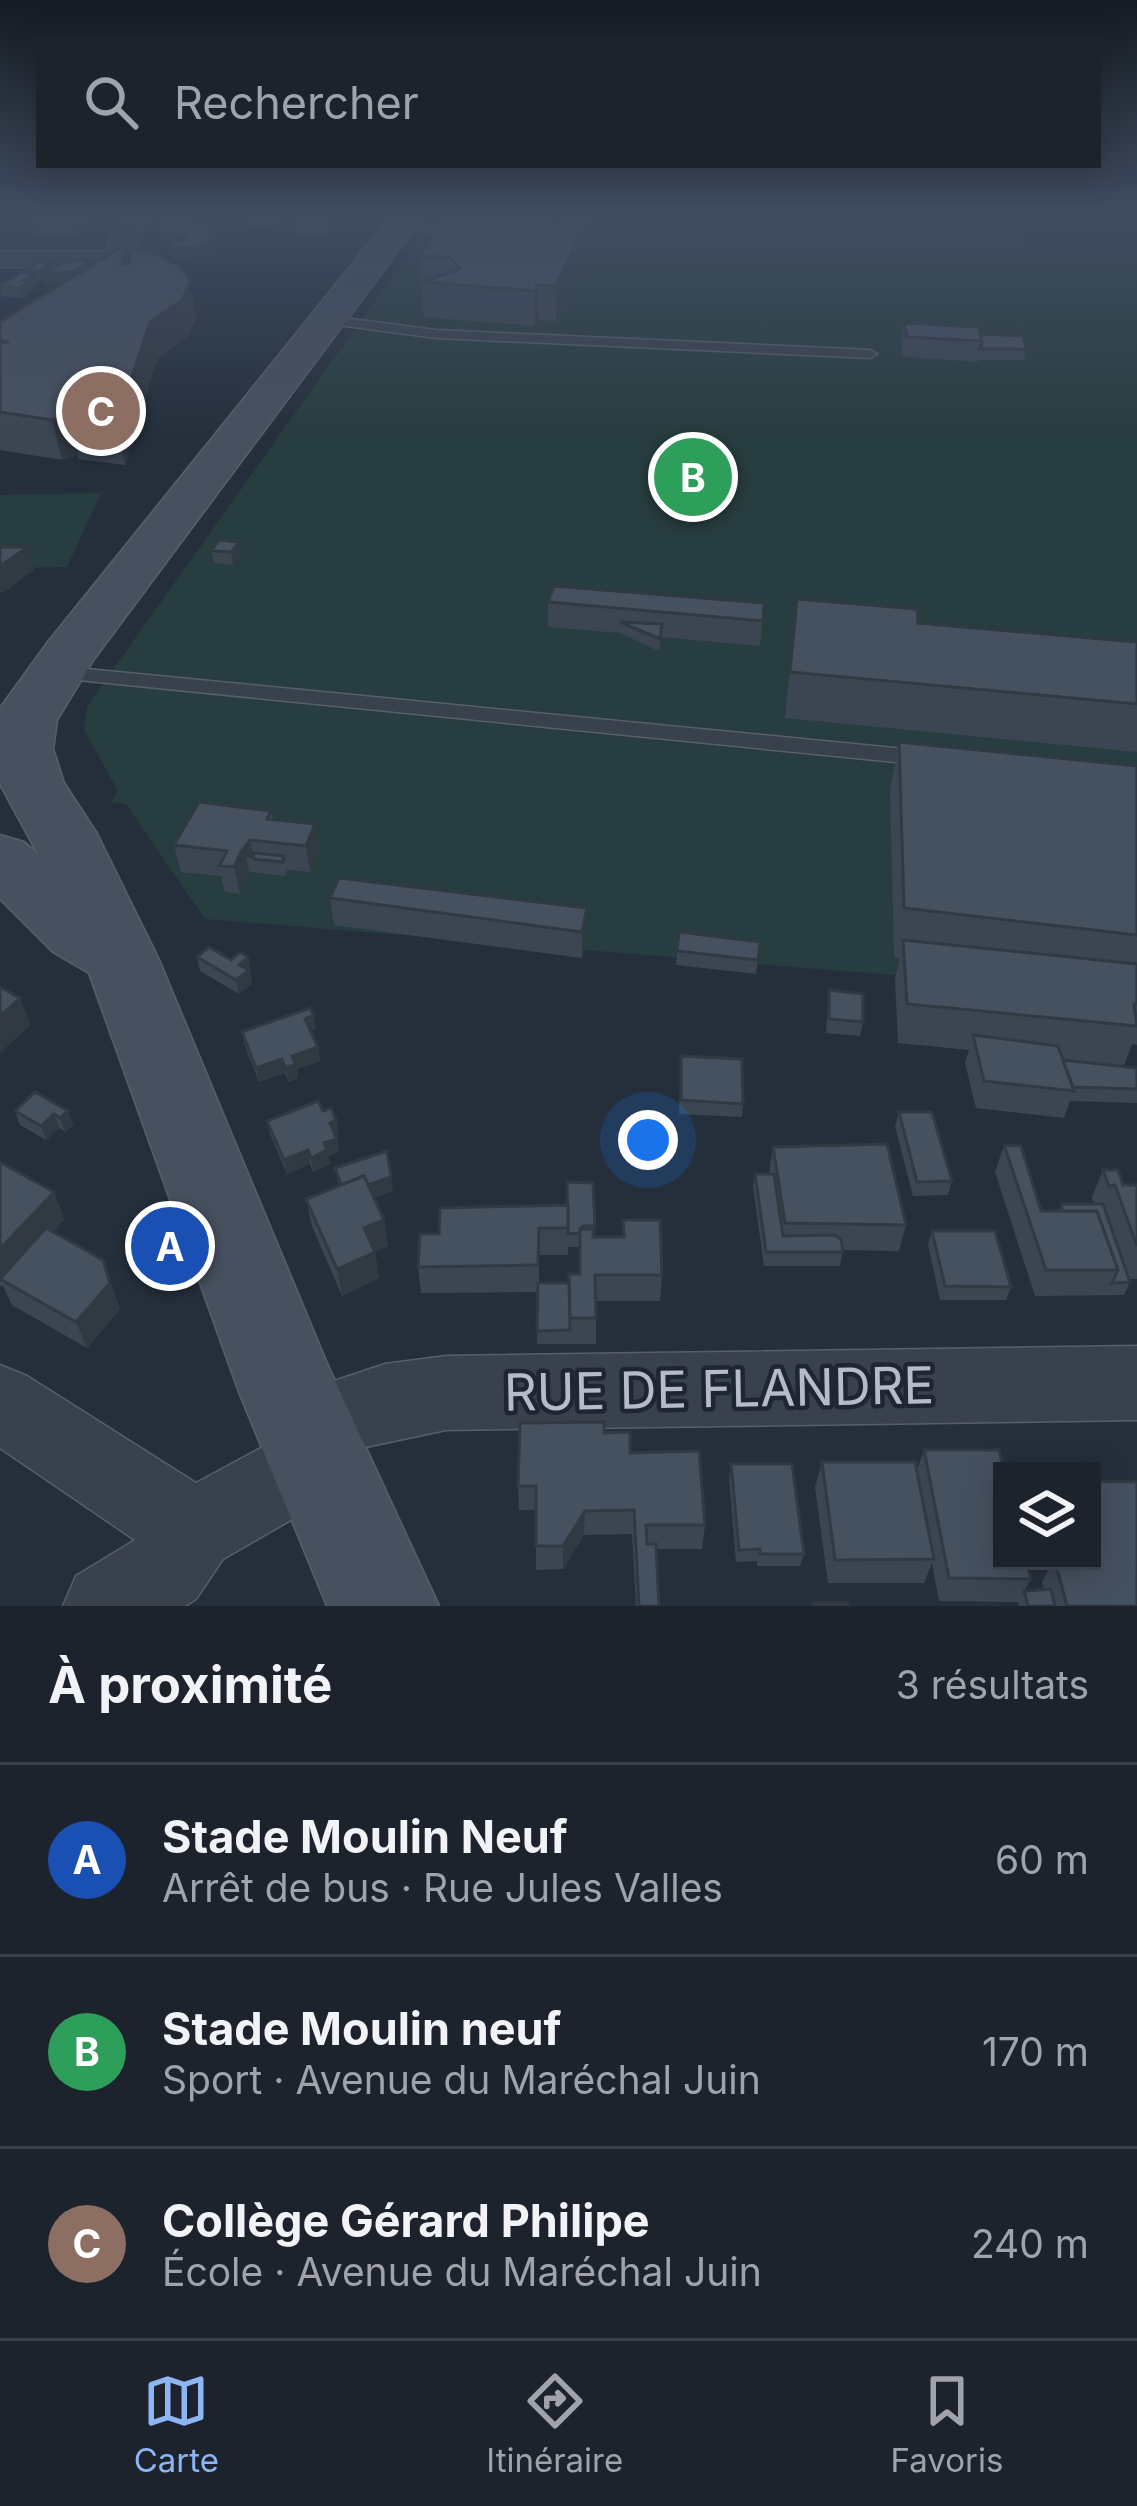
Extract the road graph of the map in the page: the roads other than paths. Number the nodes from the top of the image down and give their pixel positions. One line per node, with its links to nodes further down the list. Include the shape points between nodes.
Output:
1 (353, 287): 2 (street)
2 (328, 320): 3 (lane, via 436,334); 4 (street)
3 (870, 354)
4 (28, 716): 5 (lane); 6 (street, via 22,749 32,783)
5 (948, 761)
6 (17, 834): 9 (street, via 79,933 122,960)
7 (1137, 1383): 9 (street, RUE DE FLANDRE, via 446,1393 386,1402)
8 (0, 1403): 10 (street)
9 (312, 1443): 10 (street, RUE DE FLANDRE); 12 (street)
10 (194, 1530): 11 (street, via 166,1569)
11 (106, 1606)
12 (383, 1606)

